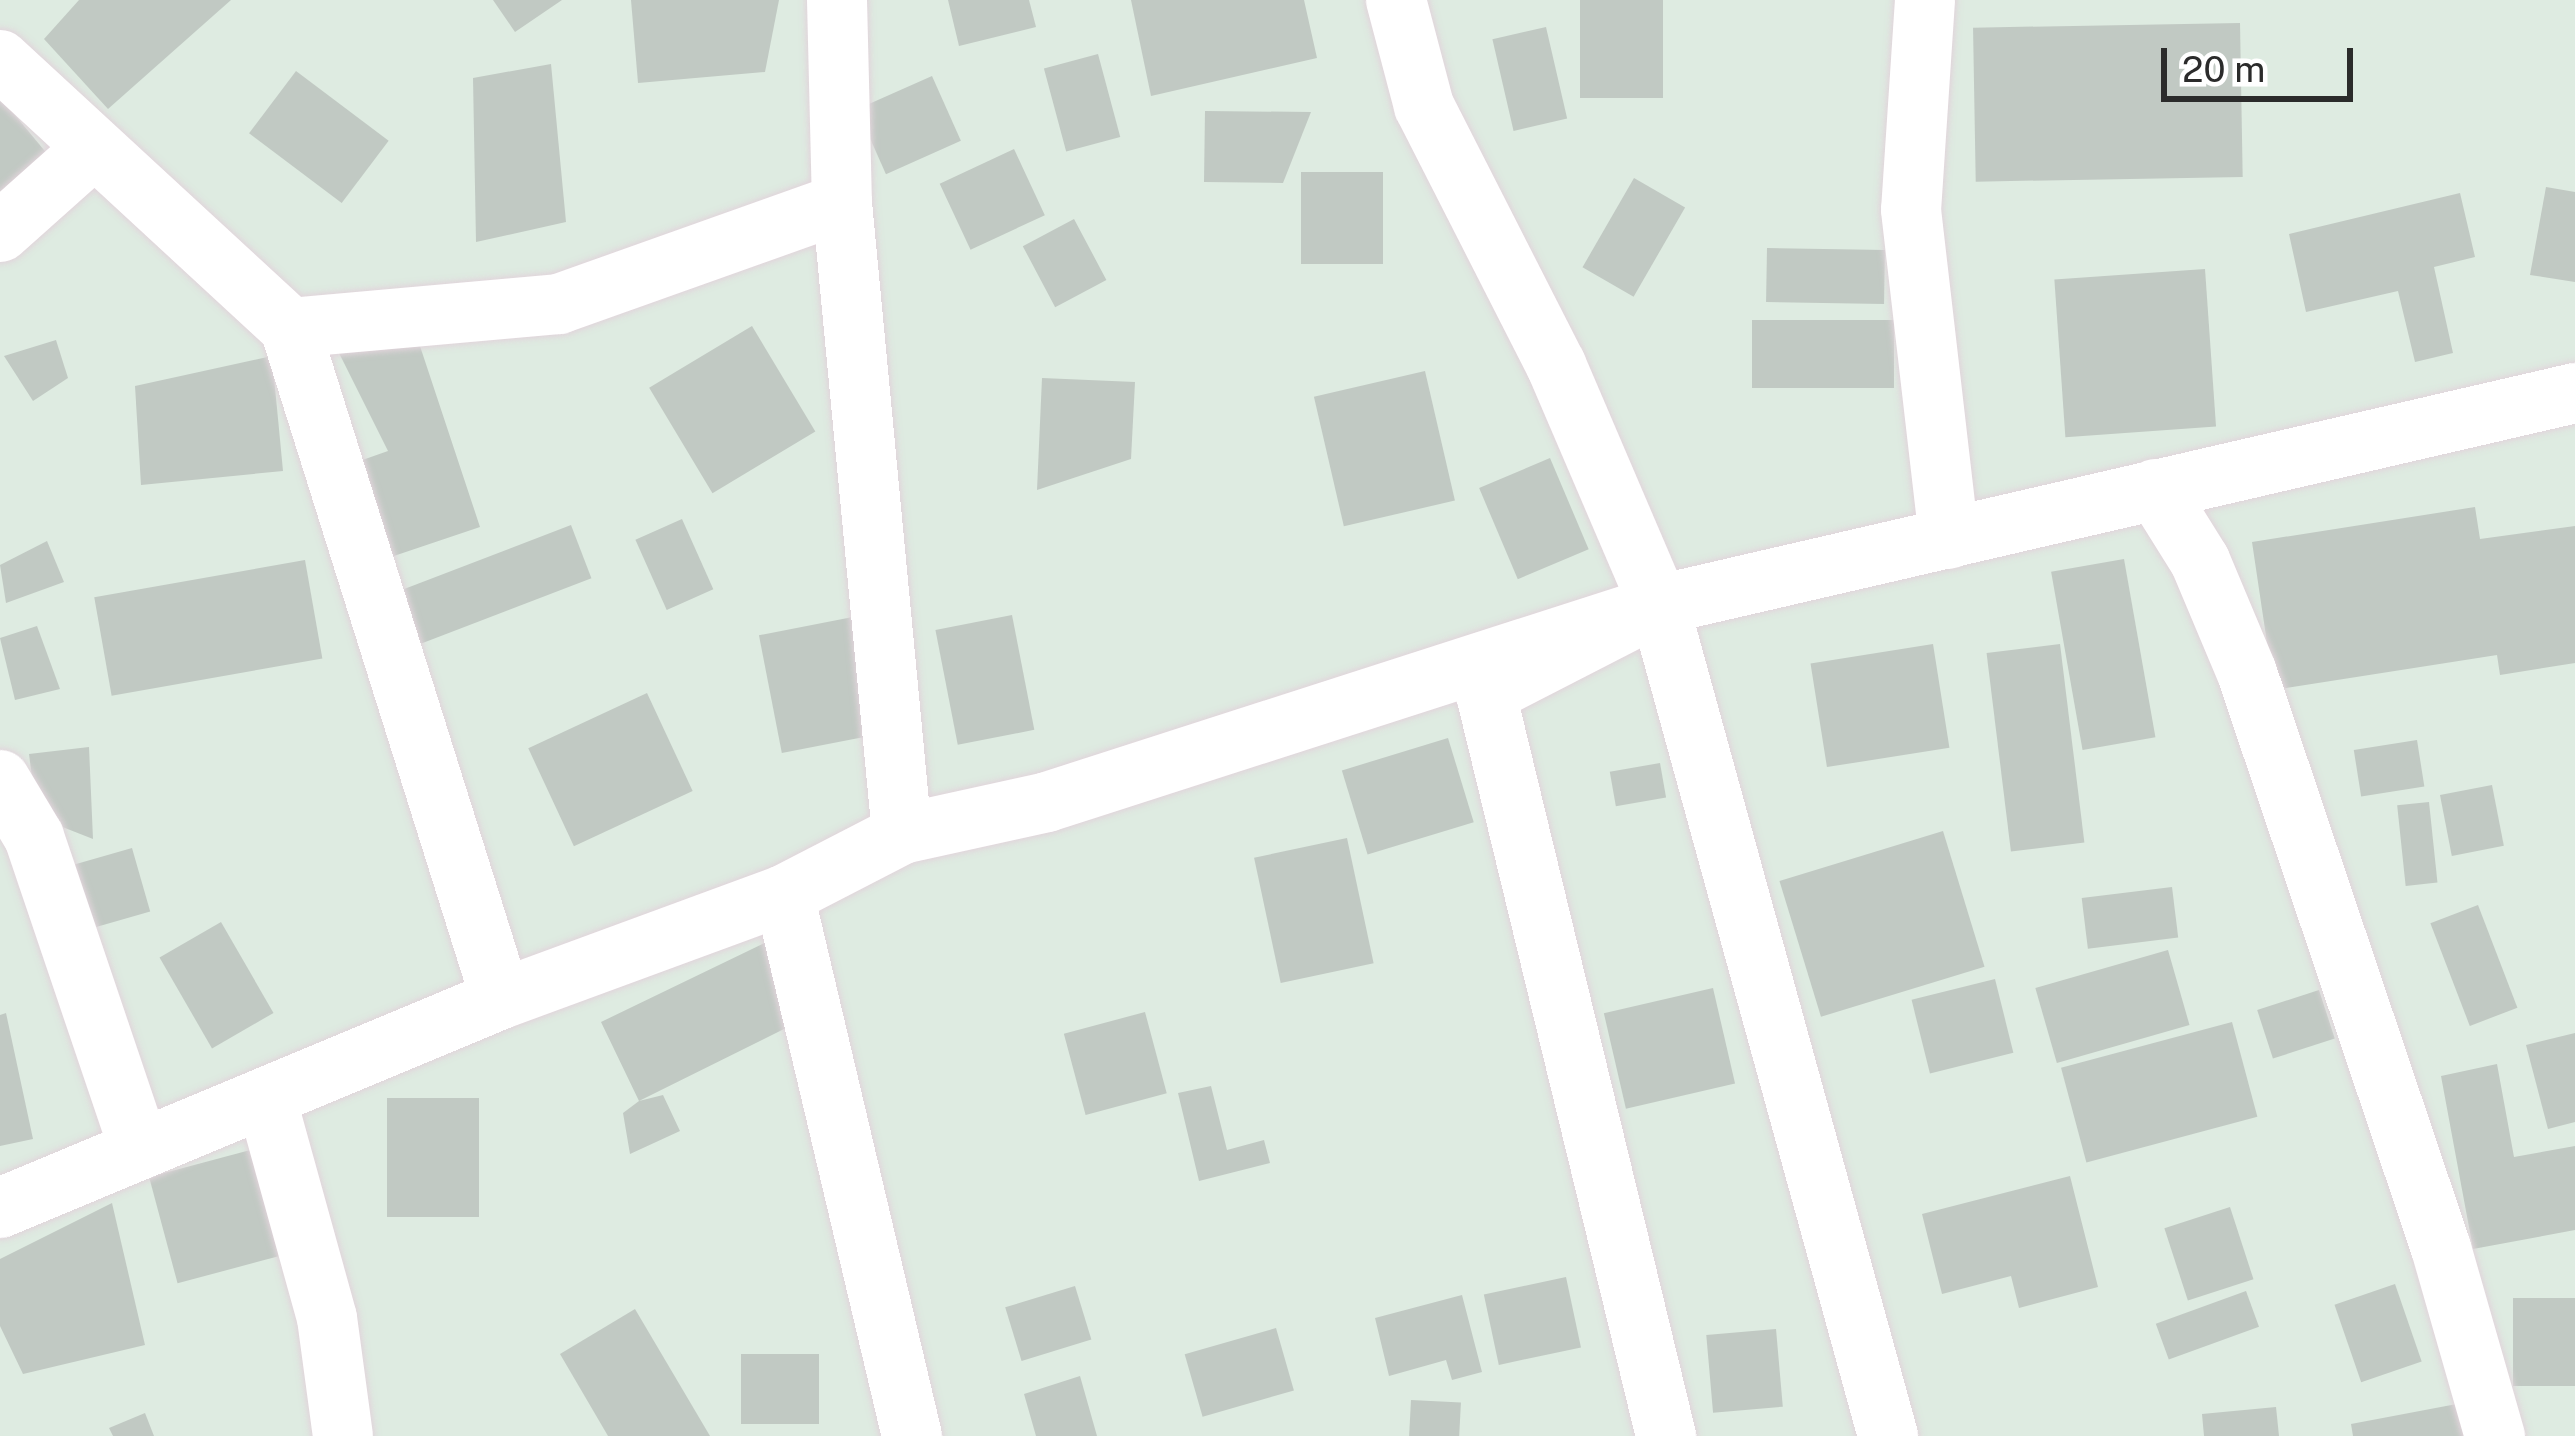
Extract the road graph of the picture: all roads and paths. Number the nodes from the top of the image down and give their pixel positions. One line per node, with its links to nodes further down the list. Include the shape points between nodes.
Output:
1 (837, 0): 6 (street)
2 (1396, 0): 12 (street, via 1424,106 1556,365)
3 (1925, 0): 11 (street, via 1911,210)
4 (0, 60): 5 (street)
5 (92, 149): 7 (street); 8 (street)
6 (842, 202): 8 (street, via 559,304); 14 (street)
7 (0, 232)
8 (290, 328): 16 (street)
9 (2575, 392): 10 (street)
10 (2155, 489): 11 (street); 24 (street, via 2200,562 2262,712 2441,1248)
11 (1949, 539): 12 (street)
12 (1659, 604): 14 (street, via 1047,802); 22 (street, via 1486,694); 23 (street)
13 (0, 779): 18 (street, via 34,837)
14 (902, 834): 15 (street)
15 (784, 895): 16 (street); 21 (street)
16 (501, 999): 17 (street)
17 (266, 1098): 18 (street); 20 (street, via 326,1318)
18 (140, 1150): 19 (street)
19 (0, 1208)
20 (343, 1436)
21 (912, 1436)
22 (1666, 1436)
23 (1888, 1436)
24 (2495, 1436)

